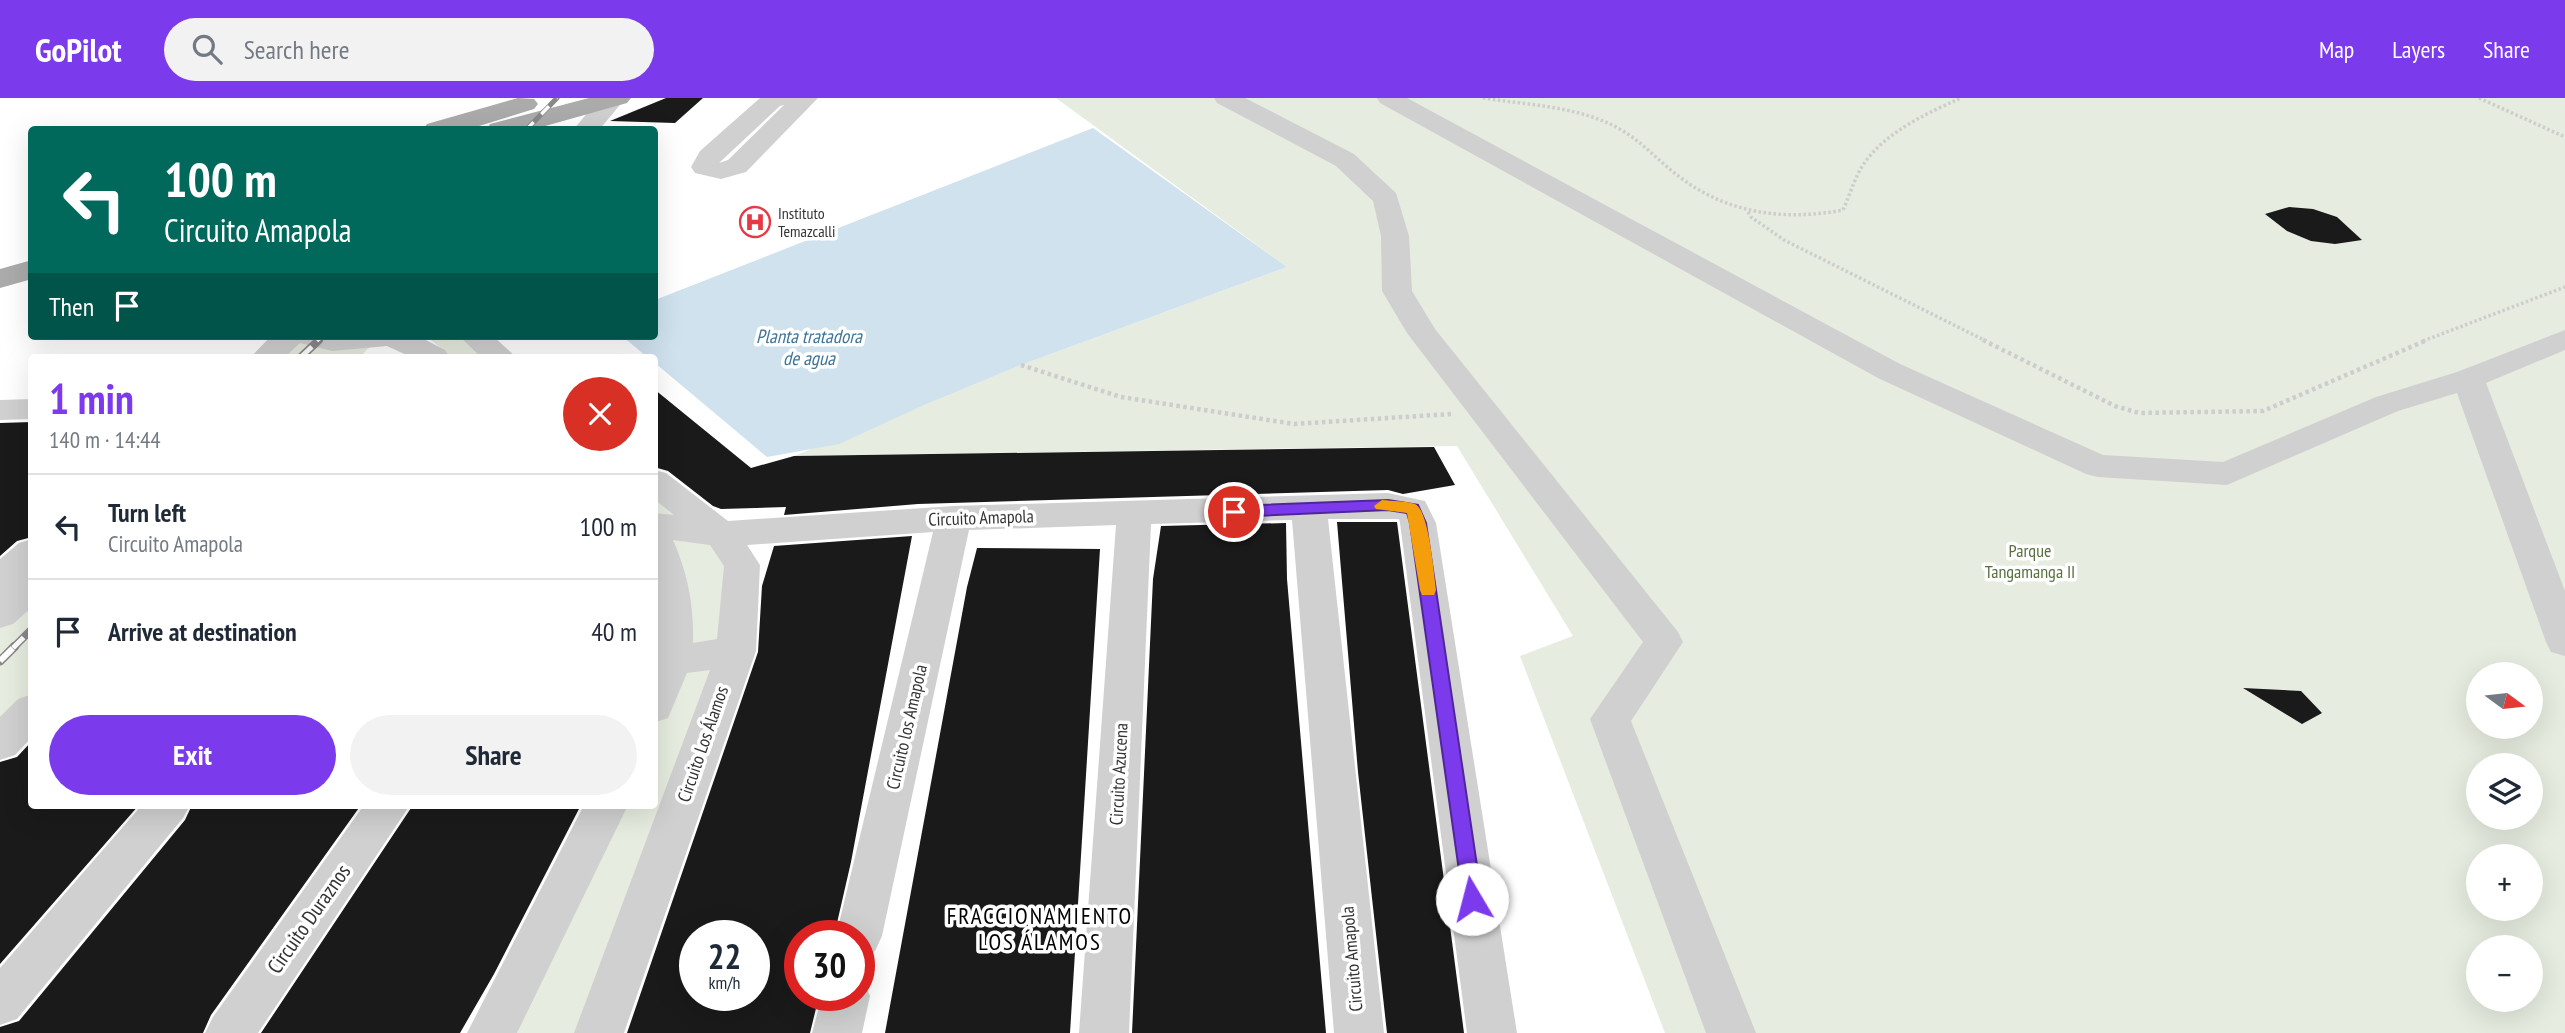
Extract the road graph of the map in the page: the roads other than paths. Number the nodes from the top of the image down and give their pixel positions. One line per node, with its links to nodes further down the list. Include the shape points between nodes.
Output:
1 (786, 98): 2 (street, via 774,99 704,167 721,171 737,166)
2 (806, 98)
3 (1226, 98): 59 (street, via 1345,160 1386,199 1395,236 1397,291 1422,332 1664,642 1610,719)
4 (1389, 98): 26 (street, via 1889,371 2098,466 2227,474 2387,404)
5 (542, 99): 7 (main road); 8 (main road)
6 (615, 99): 9 (main road); 10 (street)
7 (450, 126)
8 (508, 126)
9 (514, 126)
10 (589, 126)
11 (28, 249): 12 (main road)
12 (0, 257)
13 (28, 270): 14 (main road)
14 (0, 279)
15 (2565, 339): 26 (street)
16 (285, 340): 22 (street)
17 (320, 340): 18 (street, via 331,344)
18 (372, 340)
19 (386, 340): 23 (street)
20 (398, 340): 24 (street)
21 (479, 340): 25 (street)
22 (270, 354)
23 (373, 354)
24 (428, 354)
25 (496, 354)
26 (2468, 379): 40 (street)
27 (0, 410): 28 (street)
28 (28, 410)
29 (658, 484): 34 (street, Circuito Los Álamos)
30 (1309, 509): 31 (street, Circuito Amapola); 57 (street, Circuito Amapola); 58 (street, Circuito Amapola, via 1388,505 1413,509 1418,523)
31 (1134, 515): 32 (street, Circuito Amapola); 56 (street, Circuito Azucena)
32 (954, 518): 34 (street, Circuito Amapola); 49 (street, Circuito los Amapola)
33 (658, 526): 34 (street, Circuito Amapola)
34 (721, 534): 41 (street, Circuito Los Álamos, via 742,565)
35 (658, 545): 42 (street, via 666,561 677,624)
36 (28, 556): 37 (street)
37 (0, 580)
38 (28, 588): 39 (street)
39 (0, 614)
40 (2565, 642)
41 (736, 651): 42 (street); 54 (street, Circuito Los Álamos)
42 (671, 661): 43 (street)
43 (658, 700)
44 (28, 714): 45 (street)
45 (0, 743)
46 (165, 809): 50 (street)
47 (385, 809): 52 (street, Circuito Duraznos)
48 (604, 809): 53 (street)
49 (863, 920)
50 (0, 1003)
51 (842, 1011): 55 (street)
52 (230, 1033)
53 (492, 1033)
54 (598, 1033)
55 (837, 1033)
56 (1104, 1033)
57 (1359, 1033)
58 (1492, 1033)
59 (1731, 1033)

